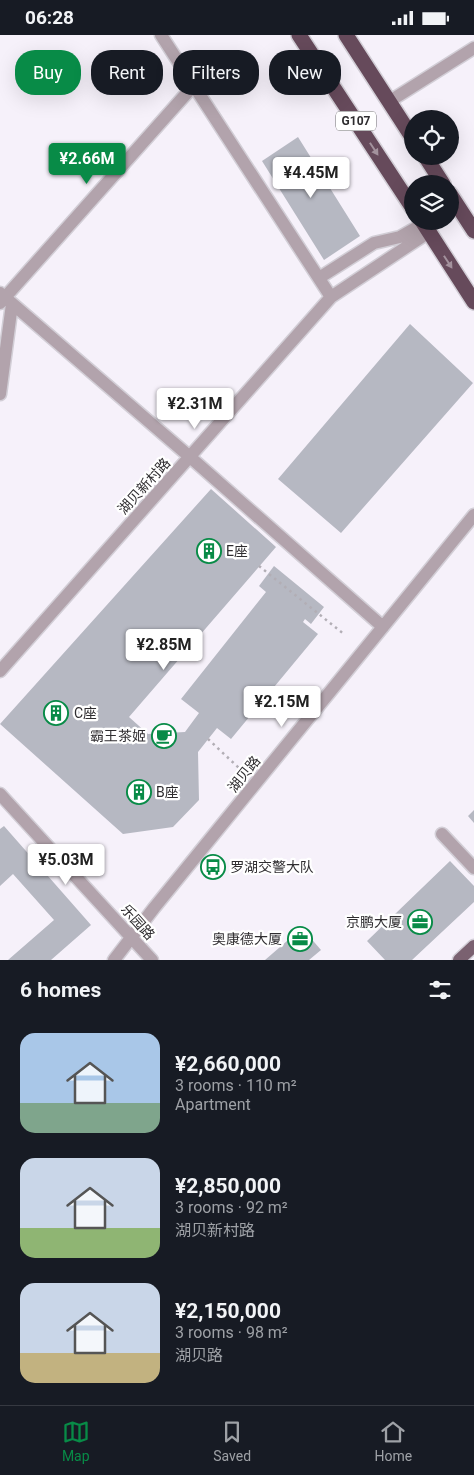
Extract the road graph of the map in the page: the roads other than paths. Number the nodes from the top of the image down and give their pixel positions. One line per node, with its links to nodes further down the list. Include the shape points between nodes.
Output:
1 (161, 35): 5 (street)
2 (300, 35): 10 (highway, G107, one-way to 10)
3 (346, 35): 8 (highway, G107)
4 (474, 48): 8 (street)
5 (173, 53)
6 (185, 95): 18 (street)
7 (200, 95): 16 (street)
8 (390, 101): 9 (highway, G107)
9 (404, 124)
10 (404, 195)
11 (459, 208): 15 (highway)
12 (416, 230): 16 (street, via 374,243)
13 (420, 230): 17 (street, 湖贝新村路)
14 (428, 230): 19 (highway, one-way to 19)
15 (474, 231)
16 (319, 278): 17 (street)
17 (331, 297): 21 (street, 湖贝新村路)
18 (4, 299): 20 (street); 21 (street)
19 (474, 302)
20 (0, 394)
21 (190, 457): 23 (street); 24 (street, 湖贝新村路)
22 (474, 515): 23 (street, 湖贝路)
23 (383, 627): 28 (street, 湖贝路)
24 (0, 671)
25 (0, 794): 28 (street, 乐园路)
26 (442, 834): 27 (street)
27 (474, 867)
28 (131, 937): 30 (street, 湖贝路); 31 (street, 乐园路)
29 (474, 946): 32 (main road)
30 (114, 960)
31 (152, 960)
32 (459, 960)

